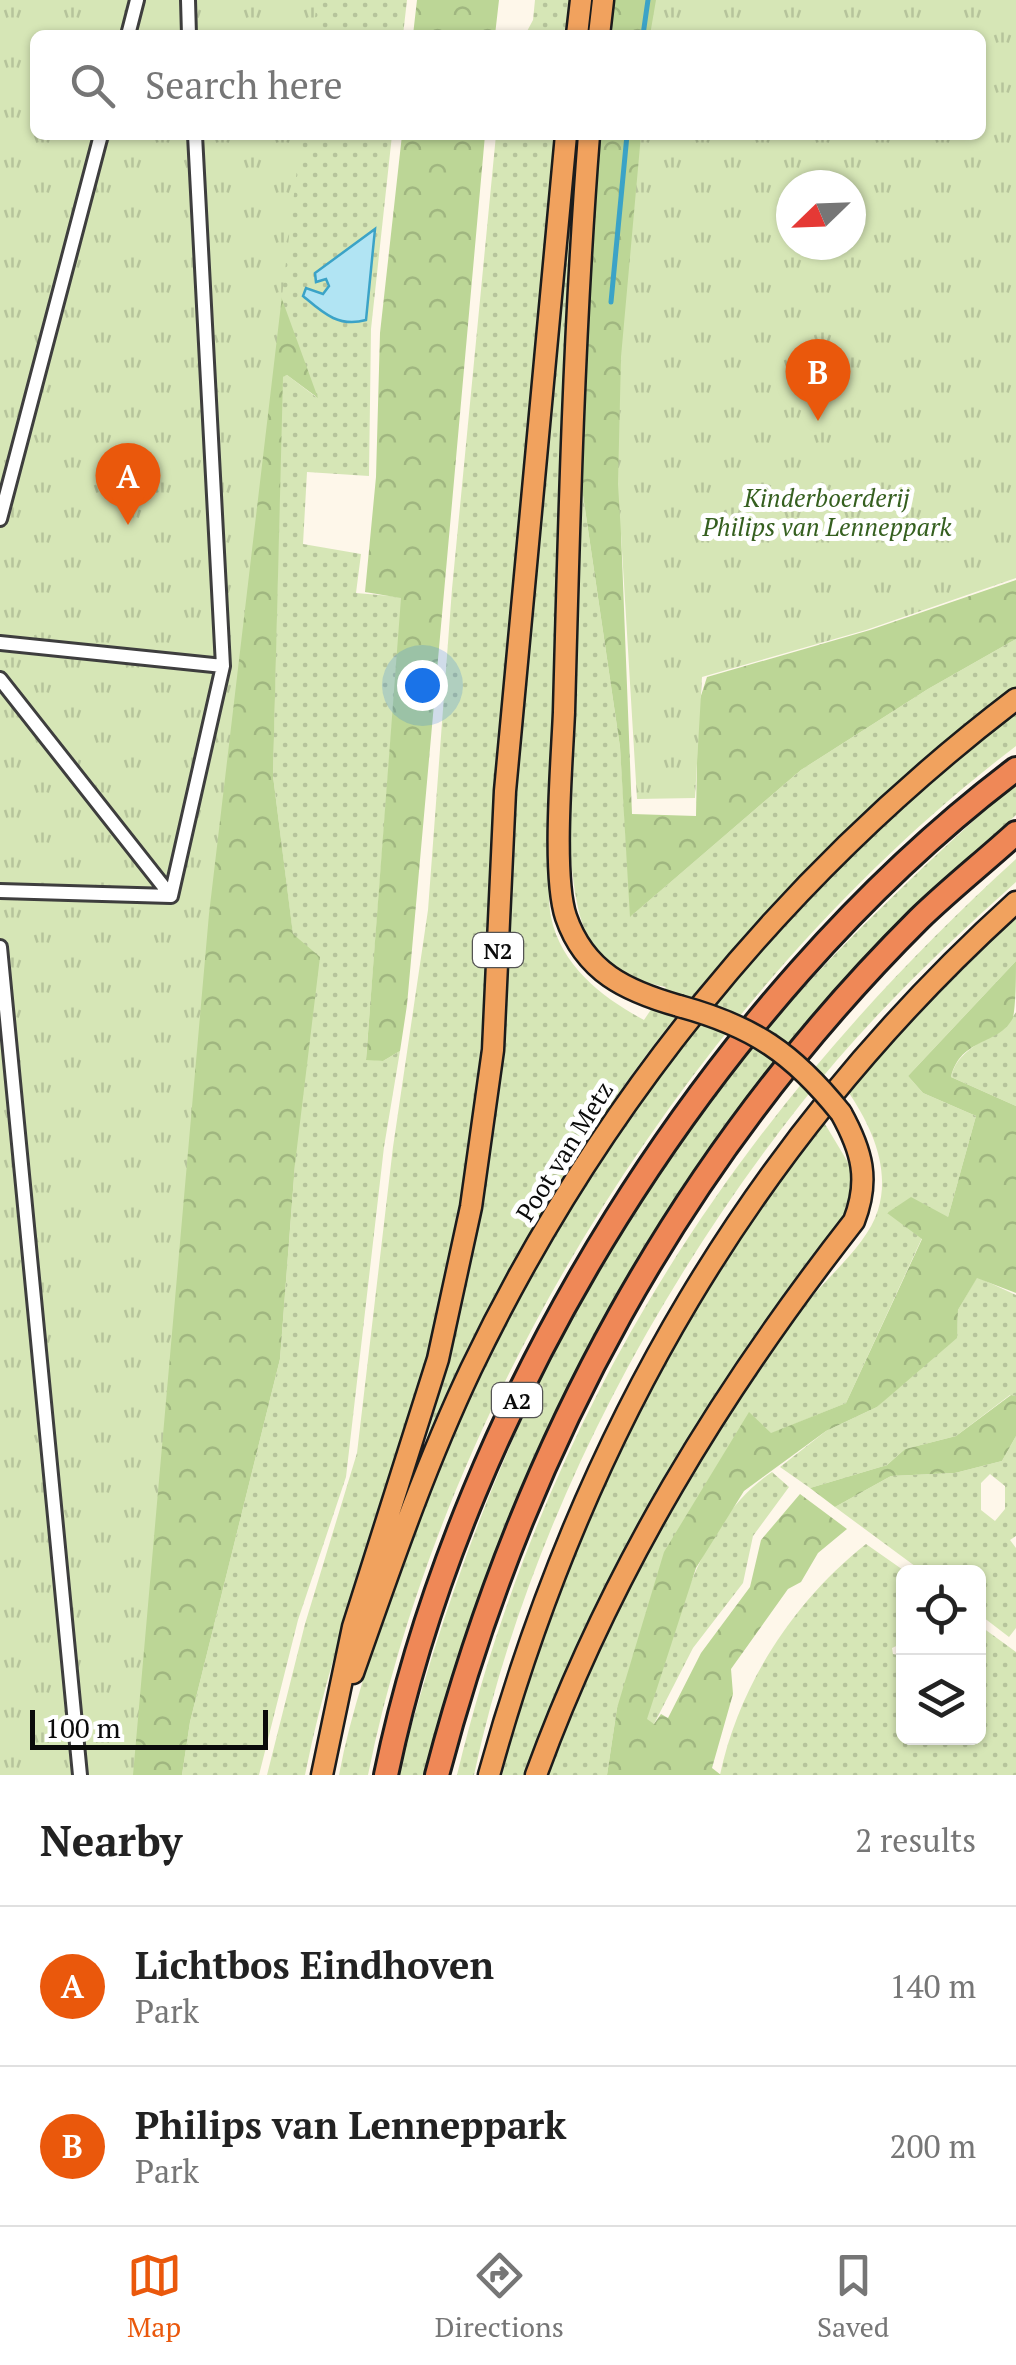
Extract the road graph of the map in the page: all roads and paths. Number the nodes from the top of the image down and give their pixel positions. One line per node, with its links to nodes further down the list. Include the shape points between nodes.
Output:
1 (137, 0): 5 (street)
2 (188, 0): 6 (street)
3 (581, 0): 7 (highway)
4 (603, 0): 8 (highway)
5 (129, 30)
6 (190, 30)
7 (578, 30)
8 (600, 30)
9 (100, 140): 13 (street)
10 (195, 140): 15 (street)
11 (566, 140): 24 (highway, N2, via 505,791 493,1050 472,1207 438,1359 353,1627)
12 (590, 140): 30 (highway, bridge, via 570,470 564,914 602,975 637,994 738,1024 817,1082 858,1143 864,1195 854,1220 722,1400 642,1537 595,1630)
13 (0, 519)
14 (0, 643): 15 (street)
15 (223, 666): 21 (street)
16 (0, 680): 21 (street)
17 (1016, 699): 24 (highway, Poot van Metz / N2, via 848,840 674,1034 609,1129 471,1369 399,1542)
18 (1016, 769): 27 (highway, A2, via 886,884 770,1008 606,1236 520,1395 465,1521)
19 (1016, 833): 28 (highway, A2, via 920,918 816,1031 648,1262 563,1418 516,1527)
20 (0, 890): 21 (street)
21 (171, 896)
22 (1016, 902): 29 (highway, via 929,985 818,1109 697,1282 578,1514 543,1599)
23 (0, 947): 25 (street)
24 (329, 1746): 26 (highway, N2)
25 (80, 1775)
26 (322, 1775)
27 (386, 1775)
28 (437, 1775)
29 (489, 1775)
30 (536, 1775)

